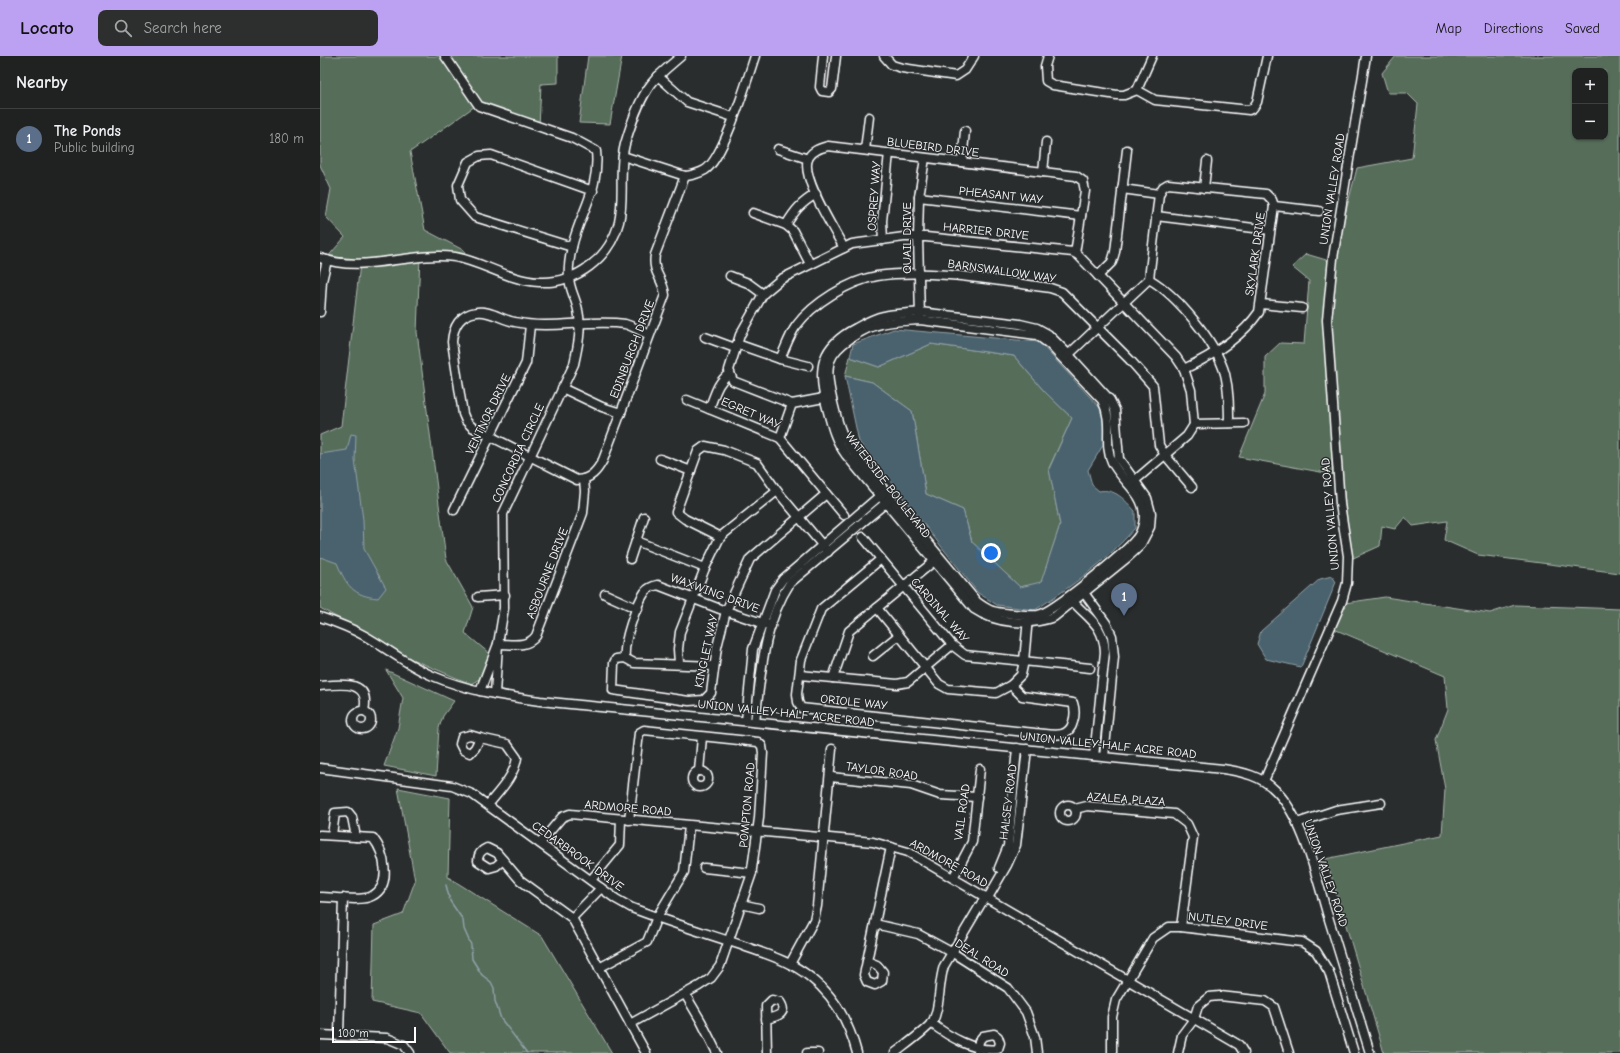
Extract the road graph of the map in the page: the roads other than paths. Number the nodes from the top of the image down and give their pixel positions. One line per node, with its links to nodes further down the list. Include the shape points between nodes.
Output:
1 (445, 56): 31 (street, via 479,106 572,138 596,151 598,168)
2 (680, 56): 12 (street)
3 (755, 56): 14 (street)
4 (824, 56): 5 (street, via 820,87 822,91 829,92 832,89)
5 (836, 56)
6 (884, 56): 7 (street, via 892,65 902,68 956,76 965,70)
7 (974, 56)
8 (1048, 56): 13 (street, via 1045,66 1046,81 1053,85 1117,95)
9 (1152, 56): 13 (street)
10 (1267, 56): 13 (street, via 1256,102 1249,110 1155,100)
11 (1366, 56): 152 (street, UNION VALLEY ROAD, via 1333,258 1327,320 1340,504 1348,556 1347,579 1342,600)
12 (658, 76): 14 (street, via 687,102); 22 (street, via 642,100)
13 (1137, 90)
14 (733, 117): 28 (street, via 715,159 705,170)
15 (869, 117): 19 (street)
16 (965, 131): 26 (street)
17 (1046, 142): 27 (street)
18 (778, 149): 24 (street)
19 (865, 150): 21 (street, BLUEBIRD DRIVE); 24 (street, BLUEBIRD DRIVE, via 828,146 817,149)
20 (1127, 150): 30 (street)
21 (889, 153): 23 (street, BLUEBIRD DRIVE); 43 (street, OSPREY WAY, via 882,220)
22 (623, 156): 28 (street); 52 (street, via 619,221 615,234 608,249 587,269)
23 (925, 158): 26 (street, BLUEBIRD DRIVE); 34 (street, QUAIL DRIVE)
24 (808, 159): 32 (street, via 809,181)
25 (1208, 160): 29 (street)
26 (962, 162): 27 (street, BLUEBIRD DRIVE)
27 (1042, 172): 38 (street, BLUEBIRD DRIVE, via 1076,176 1083,181 1085,191)
28 (685, 176): 63 (street, EDINBURGH DRIVE, via 655,255 654,268 664,284 665,296)
29 (1204, 188): 33 (street, SKYLARK DRIVE, via 1168,184 1163,186); 35 (street, SKYLARK DRIVE, via 1266,194)
30 (1122, 189): 33 (street); 51 (street, via 1115,252 1112,262)
31 (593, 191): 44 (street); 44 (street, via 491,155 480,156 468,162 461,174 458,185 460,200 475,218)
32 (816, 194): 40 (street, via 796,208); 45 (street)
33 (1159, 194): 39 (street)
34 (919, 197): 38 (street, PHEASANT WAY); 42 (street, QUAIL DRIVE)
35 (1274, 206): 36 (street); 41 (street, SKYLARK DRIVE)
36 (1319, 211)
37 (753, 213): 40 (street)
38 (1081, 216): 46 (street, BLUEBIRD DRIVE)
39 (1156, 216): 41 (street); 53 (street)
40 (786, 225): 48 (street, via 793,231)
41 (1270, 230): 56 (street, SKYLARK DRIVE)
42 (918, 237): 43 (street, HARRIER DRIVE); 46 (street, HARRIER DRIVE); 49 (street, QUAIL DRIVE)
43 (883, 240): 45 (street, HARRIER DRIVE, via 852,244)
44 (572, 247): 52 (street)
45 (844, 248): 48 (street, HARRIER DRIVE)
46 (1075, 253): 51 (street)
47 (323, 259): 52 (street, via 368,264 408,257 436,256 456,258 538,282 557,282); 58 (street)
48 (810, 264): 54 (street, HARRIER DRIVE, via 781,279)
49 (919, 273): 59 (street, QUAIL DRIVE); 62 (street, BARNSWALLOW WAY, via 1050,288 1062,292); 68 (street, BARNSWALLOW WAY, via 876,276 825,298 795,327)
50 (730, 276): 54 (street, via 748,283)
51 (1098, 276): 55 (street)
52 (569, 278): 60 (street, CONCORDIA CIRCLE)
53 (1149, 279): 55 (street); 66 (street, via 1168,293 1204,333)
54 (763, 294): 65 (street, HARRIER DRIVE, via 746,322)
55 (1125, 302): 62 (street); 70 (street)
56 (1261, 304): 57 (street); 66 (street, SKYLARK DRIVE, via 1254,321)
57 (1302, 308)
58 (320, 312)
59 (920, 316): 67 (street, WATERSIDE BOULEVARD, via 1037,334); 73 (street, WATERSIDE BOULEVARD, via 879,324 845,341 834,352 830,361)
60 (580, 324): 61 (street); 63 (street, via 598,322 626,325); 72 (street, CONCORDIA CIRCLE, via 574,364)
61 (530, 325): 81 (street, VENTNOR DRIVE, via 526,363); 81 (street, via 485,312 476,312 459,320 453,330 452,342 463,414 472,427)
62 (1099, 328): 67 (street); 83 (street, BARNSWALLOW WAY, via 1153,386 1159,445)
63 (650, 335): 77 (street, EDINBURGH DRIVE)
64 (705, 337): 65 (street)
65 (736, 346): 68 (street); 71 (street, HARRIER DRIVE)
66 (1215, 352): 70 (street, SKYLARK DRIVE); 78 (street, via 1225,372 1229,392)
67 (1066, 357): 88 (street, WATERSIDE BOULEVARD, via 1102,400 1109,420 1112,461 1118,472)
68 (780, 359): 69 (street)
69 (808, 366)
70 (1184, 369): 80 (street, via 1191,390)
71 (730, 373): 75 (street, via 733,381); 76 (street, via 718,385)
72 (562, 388): 77 (street); 84 (street, CONCORDIA CIRCLE)
73 (828, 397): 75 (street); 92 (street, WATERSIDE BOULEVARD, via 844,441)
74 (687, 400): 76 (street, EGRET WAY)
75 (792, 404): 82 (street)
76 (709, 409): 82 (street, EGRET WAY)
77 (621, 414): 87 (street, EDINBURGH DRIVE, via 603,460 596,472)
78 (1229, 423): 79 (street); 80 (street)
79 (1244, 423)
80 (1194, 424): 83 (street, via 1188,436)
81 (491, 436): 84 (street); 94 (street, VENTNOR DRIVE)
82 (780, 438): 91 (street, EGRET WAY)
83 (1165, 455): 88 (street); 89 (street, BARNSWALLOW WAY)
84 (530, 456): 87 (street, via 577,480); 109 (street, CONCORDIA CIRCLE, via 503,514)
85 (660, 459): 86 (street)
86 (691, 471): 90 (street, via 698,451 710,446 757,463); 98 (street, via 676,512)
87 (584, 480): 121 (street, ASBOURNE DRIVE, via 583,513 536,636 531,642 524,644)
88 (1133, 482): 107 (street, WATERSIDE BOULEVARD, via 1144,516 1137,538)
89 (1192, 487)
90 (777, 491): 96 (street); 98 (street)
91 (826, 494): 95 (street, EGRET WAY); 96 (street, KINGLET WAY)
92 (883, 494): 93 (street, WATERSIDE BOULEVARD); 101 (street)
93 (888, 501): 101 (street); 104 (street, WATERSIDE BOULEVARD)
94 (454, 510)
95 (844, 515)
96 (799, 517): 101 (street); 115 (street, KINGLET WAY, via 750,559)
97 (644, 518): 100 (street)
98 (721, 537): 105 (street)
99 (863, 537): 103 (street, CARDINAL WAY)
100 (636, 541): 102 (street); 105 (street)
101 (825, 549): 118 (street, via 783,579 775,590); 119 (street, via 790,583)
102 (630, 559)
103 (881, 559): 106 (street, CARDINAL WAY); 130 (street, ORIOLE WAY, via 821,610 801,660)
104 (937, 559): 106 (street); 117 (street, WATERSIDE BOULEVARD, via 977,602 991,611 1015,613)
105 (705, 568): 111 (street)
106 (904, 586): 113 (street); 122 (street, CARDINAL WAY)
107 (1082, 590): 112 (street, WATERSIDE BOULEVARD); 147 (street, via 1106,623 1112,636 1114,658)
108 (605, 594): 114 (street)
109 (505, 595): 110 (street); 121 (street, CONCORDIA CIRCLE)
110 (478, 597)
111 (694, 599): 114 (street, WAXWING DRIVE, via 658,585 652,586 645,591); 115 (street, WAXWING DRIVE); 126 (street, via 680,632)
112 (1071, 599): 117 (street, WATERSIDE BOULEVARD); 146 (street, via 1089,616 1104,638 1105,652)
113 (877, 608): 120 (street); 131 (street, via 849,631)
114 (638, 609): 124 (street, WAXWING DRIVE, via 626,638)
115 (726, 611): 118 (street, WAXWING DRIVE); 127 (street, KINGLET WAY)
116 (320, 617): 136 (street, UNION VALLEY-HALF ACRE ROAD, via 365,636 432,676)
117 (1027, 619): 125 (street)
118 (762, 623): 119 (street, WAXWING DRIVE); 134 (street, via 753,649)
119 (771, 626): 135 (street, via 763,650)
120 (899, 635): 123 (street); 128 (street)
121 (498, 644): 136 (street, CONCORDIA CIRCLE); 137 (street, CONCORDIA CIRCLE)
122 (952, 645): 125 (street, CARDINAL WAY, via 965,655); 128 (street)
123 (873, 656)
124 (625, 658): 126 (street, via 634,662); 127 (street, KINGLET WAY, via 616,658 614,663 613,690 674,698 704,700 710,693 714,680)
125 (1024, 661): 129 (street, CARDINAL WAY); 132 (street, via 1021,675)
126 (679, 663): 127 (street)
127 (714, 666)
128 (926, 668): 131 (street, via 908,682 897,684); 132 (street, via 939,684 948,689 996,692)
129 (1090, 668)
130 (800, 675): 131 (street); 132 (street, ORIOLE WAY, via 798,702 801,708 808,710 1063,735 1072,725 1073,703 1022,696)
131 (833, 678)
132 (1011, 685)
133 (320, 686): 138 (street, via 352,684 362,691 366,700)
134 (750, 687): 135 (street); 139 (street)
135 (759, 689): 140 (street)
136 (480, 691): 137 (street, UNION VALLEY-HALF ACRE ROAD)
137 (495, 694): 139 (street, UNION VALLEY-HALF ACRE ROAD, via 540,701)
138 (364, 711)
139 (746, 721): 140 (street, UNION VALLEY-HALF ACRE ROAD)
140 (755, 722): 143 (street, UNION VALLEY-HALF ACRE ROAD)
141 (702, 737): 150 (street); 159 (street, POMPTON ROAD, via 644,730 639,733); 162 (street, POMPTON ROAD, via 758,742 762,746 759,818)
142 (480, 738): 157 (street, via 507,744 516,758 511,775)
143 (1017, 748): 145 (street, UNION VALLEY-HALF ACRE ROAD); 153 (street, HALSEY ROAD)
144 (832, 749): 151 (street)
145 (1027, 749): 146 (street, UNION VALLEY-HALF ACRE ROAD); 154 (street, HALSEY ROAD)
146 (1094, 756): 147 (street, UNION VALLEY-HALF ACRE ROAD)
147 (1104, 757): 152 (street, UNION VALLEY-HALF ACRE ROAD, via 1230,770 1247,773)
148 (320, 768): 157 (street, CEDARBROOK DRIVE, via 452,786 472,794)
149 (980, 769): 155 (street, VAIL ROAD)
150 (699, 771)
151 (830, 776): 155 (street, TAYLOR ROAD, via 911,786 940,795); 166 (street)
152 (1264, 781): 160 (street, UNION VALLEY ROAD, via 1283,799)
153 (1013, 792): 154 (street, via 1018,795); 176 (street, HALSEY ROAD, via 1006,851 1003,862 985,892)
154 (1022, 792): 176 (street, HALSEY ROAD, via 1016,845 1004,871 989,896)
155 (977, 797): 172 (street, VAIL ROAD, via 972,842)
156 (1381, 803): 160 (street, via 1336,810)
157 (488, 805): 167 (street, CEDARBROOK DRIVE)
158 (1075, 809): 183 (street, AZALEA PLAZA, via 1088,806 1174,814 1187,824 1193,837)
159 (625, 820): 161 (street, ARDMORE ROAD); 167 (street, ARDMORE ROAD, via 570,814 562,817); 173 (street, via 620,845)
160 (1297, 823): 213 (street, UNION VALLEY ROAD, via 1313,866)
161 (689, 826): 162 (street, ARDMORE ROAD); 180 (street, via 684,872)
162 (756, 832): 166 (street, ARDMORE ROAD); 171 (street, POMPTON ROAD)
163 (320, 835): 164 (street)
164 (332, 835): 165 (street); 165 (street, via 335,813 348,812 352,817)
165 (356, 837): 177 (street, via 373,838 385,864 384,874 380,888 372,896)
166 (825, 838): 168 (street, ARDMORE ROAD, via 873,842); 187 (street, via 814,920)
167 (540, 843): 173 (street, CEDARBROOK DRIVE)
168 (891, 847): 172 (street, ARDMORE ROAD, via 908,852); 182 (street)
169 (504, 860): 181 (street, via 520,880)
170 (704, 868): 171 (street)
171 (752, 873): 178 (street, POMPTON ROAD)
172 (953, 878): 176 (street, ARDMORE ROAD)
173 (591, 880): 174 (street, CEDARBROOK DRIVE)
174 (601, 888): 180 (street, CEDARBROOK DRIVE, via 632,908); 181 (street)
175 (320, 897): 177 (street)
176 (985, 897): 185 (street, HALSEY ROAD); 189 (street, ARDMORE ROAD)
177 (343, 898): 196 (street)
178 (741, 904): 179 (street); 184 (street, POMPTON ROAD)
179 (759, 908)
180 (657, 917): 184 (street, CEDARBROOK DRIVE); 188 (street, via 647,942)
181 (572, 918): 188 (street)
182 (875, 924): 185 (street, DEAL ROAD, via 918,934); 186 (street)
183 (1181, 927): 189 (street, NUTLEY DRIVE, via 1169,928 1153,938); 212 (street, NUTLEY DRIVE, via 1302,942 1316,951 1328,972)
184 (729, 941): 187 (street, CEDARBROOK DRIVE); 190 (street, POMPTON ROAD, via 720,966 712,978)
185 (953, 953): 193 (street, HALSEY ROAD, via 944,966 936,1013); 207 (street, DEAL ROAD, via 1008,988 1026,1012 1035,1037)
186 (866, 962)
187 (790, 964): 205 (street, CEDARBROOK DRIVE, via 810,977 840,1010 848,1024)
188 (599, 968): 194 (street)
189 (1128, 980): 192 (street, ARDMORE ROAD); 208 (street, NUTLEY DRIVE, via 1116,1000 1112,1017)
190 (685, 994): 194 (street, POMPTON ROAD); 200 (street)
191 (766, 1019): 201 (street)
192 (1194, 1019): 209 (street, via 1182,1035); 210 (street, ARDMORE ROAD, via 1238,1045); 211 (street, via 1198,1006 1209,997 1265,1001 1274,1007)
193 (931, 1023): 197 (street, via 960,1045); 206 (street)
194 (630, 1024): 199 (street)
195 (320, 1035): 196 (street)
196 (339, 1036): 198 (street, via 387,1038 404,1045)
197 (978, 1051)
198 (410, 1053)
199 (646, 1053)
200 (717, 1053)
201 (767, 1053)
202 (800, 1053): 203 (street)
203 (807, 1053): 204 (street)
204 (818, 1053)
205 (856, 1053)
206 (895, 1053)
207 (1037, 1053)
208 (1112, 1053)
209 (1178, 1053)
210 (1244, 1053)
211 (1289, 1053)
212 (1354, 1053)
213 (1370, 1053)

